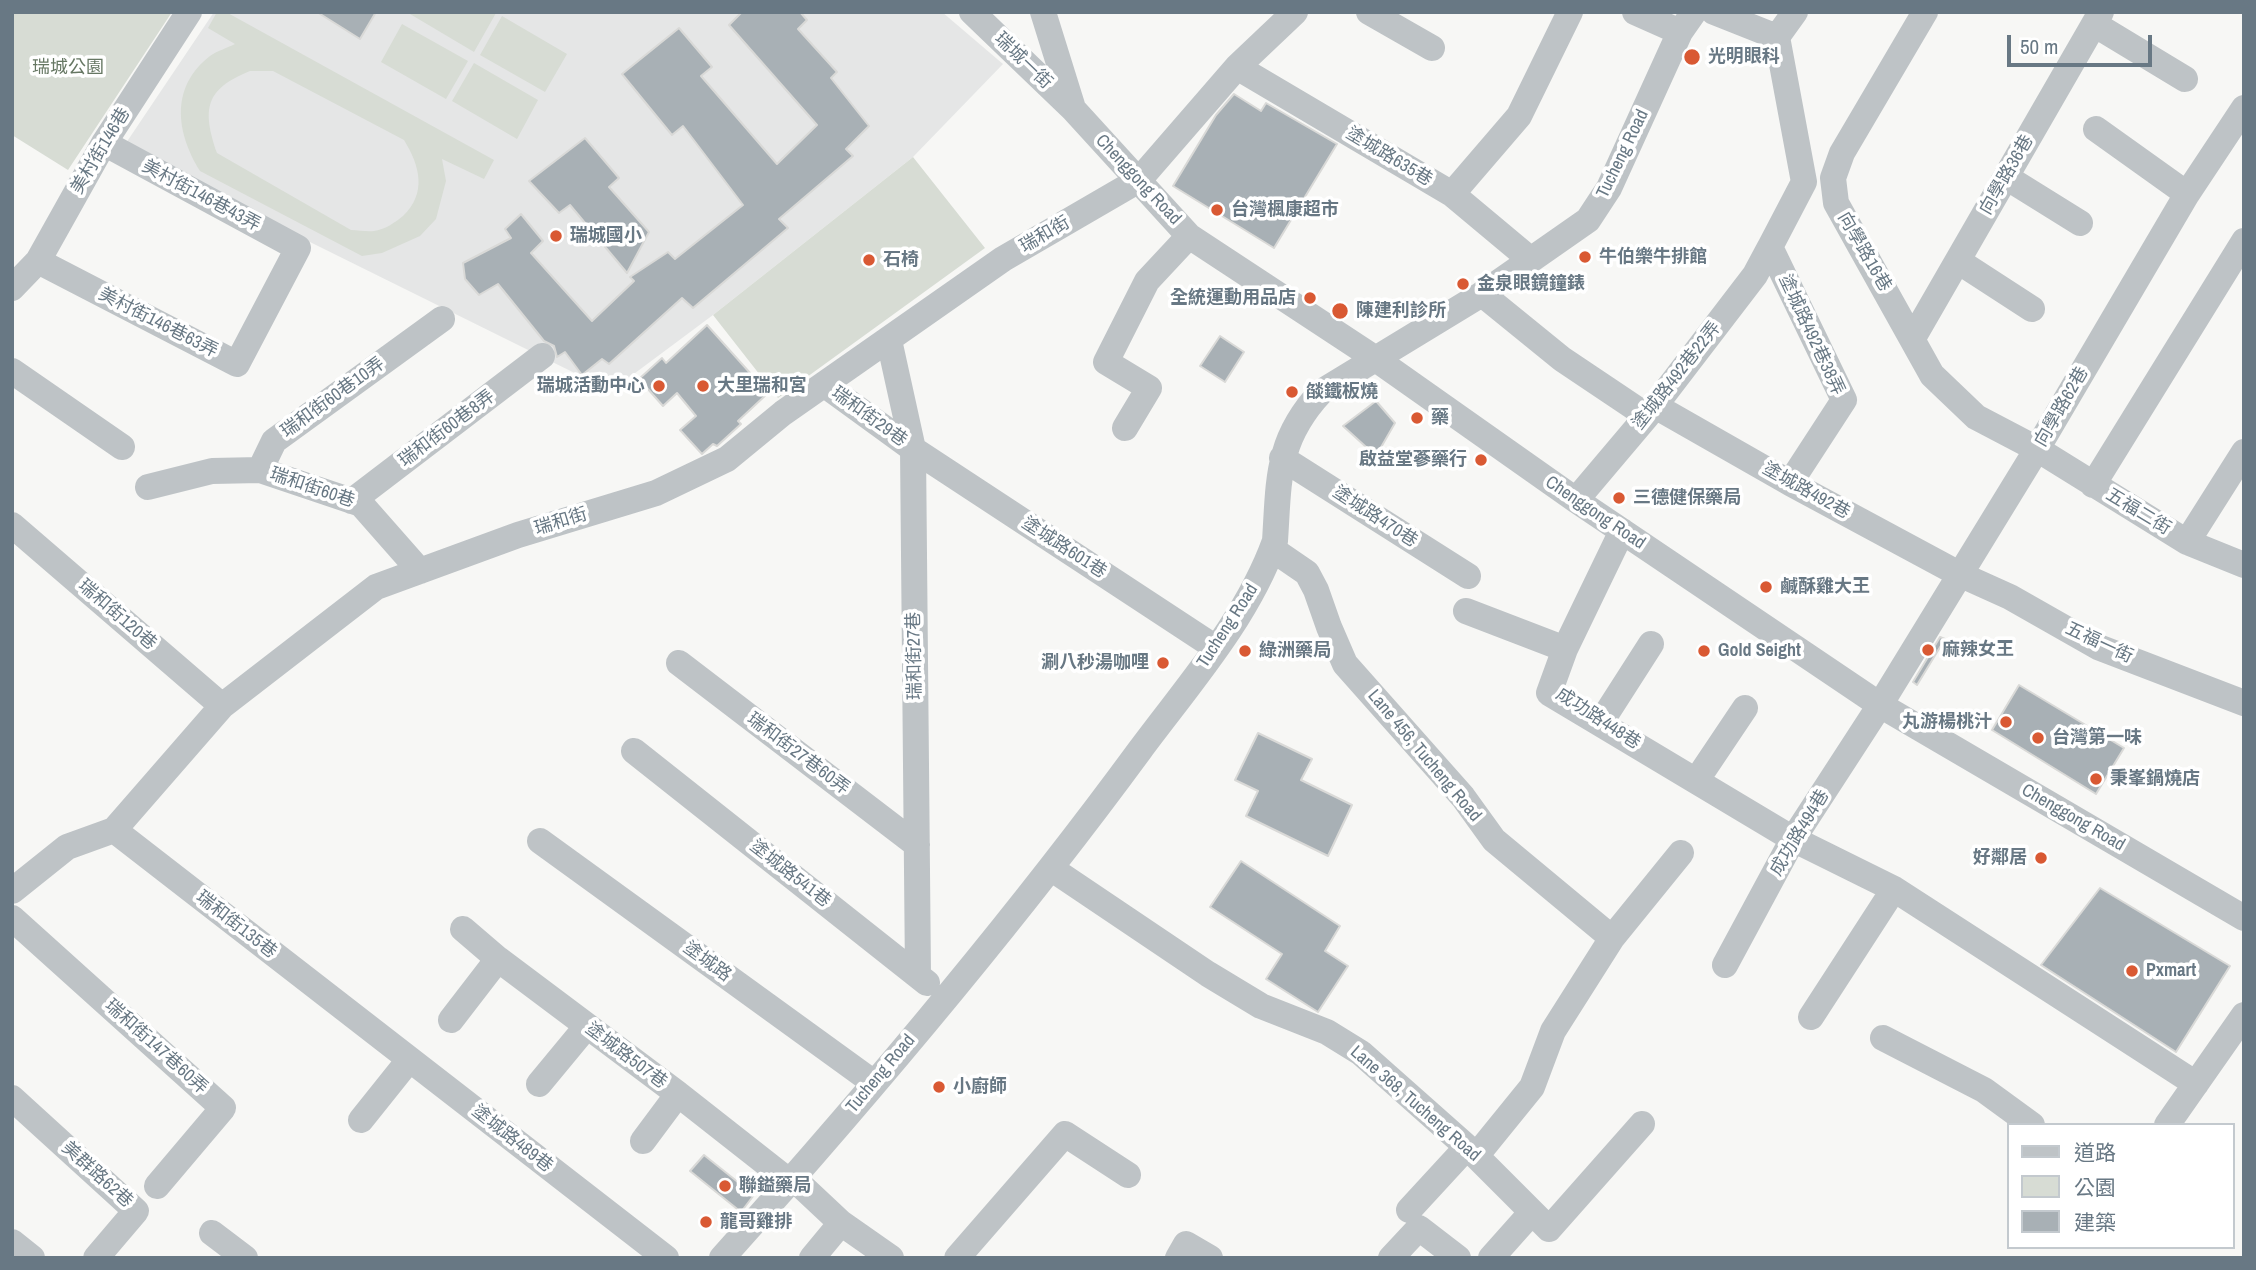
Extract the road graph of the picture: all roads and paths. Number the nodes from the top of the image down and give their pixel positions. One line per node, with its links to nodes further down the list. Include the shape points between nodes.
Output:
1 (189, 12): 20 (street, 美村街146巷)
2 (972, 12): 18 (street, 瑞城一街)
3 (1296, 12): 15 (street, 瑞和街)
4 (1369, 12): 14 (street)
5 (1570, 12): 23 (street, via 1519,116)
6 (1635, 12): 12 (street)
7 (1714, 12): 13 (street)
8 (1795, 12): 13 (street)
9 (1925, 12): 37 (street, 向學路16巷, via 1842,153 1833,178 1836,203)
10 (1048, 14): 18 (street, Chenggong Road)
11 (2098, 18): 16 (street); 21 (street, 向學路36巷)
12 (1687, 22): 30 (street, Tucheng Road, via 1609,188 1588,220)
13 (1777, 37): 28 (street, via 1804,182)
14 (1432, 48)
15 (1237, 66): 22 (street, 瑞和街); 23 (street, 塗城路635巷)
16 (2185, 79)
17 (2244, 108): 24 (street, 向學路62巷)
18 (1074, 110): 22 (street, Chenggong Road)
19 (2095, 129): 24 (street)
20 (104, 143): 29 (street, 美村街146巷43弄); 31 (street, 美村街146巷)
21 (2006, 177): 25 (street); 32 (street, 向學路36巷)
22 (1139, 180): 26 (street, Chenggong Road); 38 (street, 瑞和街, via 1003,259)
23 (1452, 194): 30 (street, 塗城路635巷)
24 (2187, 194): 47 (street, 向學路62巷)
25 (2080, 223)
26 (1189, 236): 40 (street, Chenggong Road); 44 (street, via 1147,281 1106,362 1149,388)
27 (2244, 241): 52 (street)
28 (1770, 247): 43 (street, 塗城路492巷22弄, via 1755,275); 51 (street, 塗城路492巷38弄, via 1844,400)
29 (298, 248): 31 (street, 美村街146巷63弄, via 237,364)
30 (1531, 260): 34 (street, Tucheng Road)
31 (38, 261): 33 (street, 美村街146巷)
32 (1958, 261): 35 (street); 37 (street, 向學路36巷)
33 (12, 288)
34 (1482, 293): 40 (street, Tucheng Road); 43 (street, 塗城路492巷, via 1562,359)
35 (2032, 309)
36 (442, 319): 50 (street, 瑞和街60巷10弄, via 274,441)
37 (1913, 338): 47 (street, 向學路16巷, via 1932,374 1976,417)
38 (889, 340): 42 (street, 瑞和街); 46 (street, 瑞和街27巷)
39 (542, 356): 55 (street, 瑞和街60巷8弄)
40 (1376, 359): 49 (street, Tucheng Road, via 1321,392 1290,436); 54 (street, Chenggong Road)
41 (12, 371): 45 (street)
42 (825, 385): 46 (street, 瑞和街29巷); 61 (street, 瑞和街, via 727,459 656,493)
43 (1651, 411): 51 (street, 塗城路492巷); 54 (street, 塗城路492巷22弄)
44 (1125, 428)
45 (122, 447)
46 (913, 449): 66 (street, 塗城路601巷); 79 (street, 瑞和街27巷)
47 (2037, 449): 52 (street, 五福二街); 62 (street, 向學路62巷)
48 (2244, 452): 58 (street)
49 (1282, 458): 59 (street, Tucheng Road); 63 (street, 塗城路470巷)
50 (260, 470): 53 (street, via 212,471); 55 (street, 瑞和街60巷)
51 (1790, 483): 62 (street, 塗城路492巷)
52 (2093, 485): 58 (street, 五福二街)
53 (148, 487)
54 (1576, 500): 57 (street, Chenggong Road)
55 (352, 501): 61 (street, 瑞和街60巷, via 361,504)
56 (12, 525): 71 (street, 瑞和街120巷)
57 (1622, 531): 67 (street, 成功路448巷); 70 (street, Chenggong Road)
58 (2187, 542): 60 (street, 五福二街)
59 (1272, 549): 66 (street, Tucheng Road); 87 (street, Lane 456, Tucheng Road, via 1307,573 1345,663 1463,797 1494,840)
60 (2244, 565)
61 (420, 571): 71 (street, 瑞和街, via 376,587)
62 (1959, 574): 69 (street, 五福一街, via 2098,647); 70 (street, 向學路62巷)
63 (1468, 576)
64 (1466, 611): 67 (street)
65 (1651, 644): 73 (street)
66 (1216, 648): 81 (street, Tucheng Road)
67 (1565, 649): 73 (street, 成功路448巷, via 1549,693)
68 (679, 663): 79 (street, 瑞和街27巷60弄)
69 (2244, 703)
70 (1880, 705): 77 (street, 成功路494巷); 85 (street, Chenggong Road)
71 (222, 706): 76 (street, 瑞和街)
72 (1745, 708): 75 (street)
73 (1601, 722): 75 (street, 成功路448巷)
74 (634, 751): 90 (street, 塗城路541巷)
75 (1696, 781): 77 (street, 成功路448巷)
76 (114, 830): 83 (street, 瑞和街, via 67,847); 94 (street, 瑞和街135巷)
77 (1793, 839): 82 (street, 成功路448巷); 89 (street, 成功路494巷)
78 (540, 841): 99 (street, 塗城路)
79 (917, 845): 90 (street, 瑞和街27巷)
80 (1681, 853): 87 (street)
81 (1052, 869): 91 (street, Tucheng Road); 109 (street, Lane 368, Tucheng Road, via 1208,974 1262,1006 1327,1032 1361,1053)
82 (1894, 889): 93 (street); 101 (street, 成功路448巷)
83 (13, 890)
84 (12, 918): 112 (street, 瑞和街147巷60弄, via 223,1108)
85 (2244, 918)
86 (463, 929): 88 (street, 塗城路507巷)
87 (1612, 938): 109 (street, via 1553,1031 1531,1087)
88 (498, 959): 95 (street); 96 (street, 塗城路507巷)
89 (1725, 965)
90 (918, 975): 91 (street, 塗城路541巷)
91 (944, 998): 99 (street, Tucheng Road)
92 (2244, 1014): 101 (street)
93 (1811, 1017)
94 (358, 1020): 98 (street, 塗城路489巷)
95 (451, 1020)
96 (587, 1026): 100 (street); 102 (street, 塗城路507巷)
97 (1883, 1038): 105 (street, via 1984,1090)
98 (409, 1060): 104 (street); 121 (street, 塗城路489巷)
99 (874, 1083): 111 (street, Tucheng Road)
100 (539, 1084)
101 (2196, 1084): 106 (street)
102 (678, 1094): 108 (street); 111 (street, 塗城路507巷)
103 (12, 1098): 119 (street, 美群路62巷, via 136,1211)
104 (361, 1120)
105 (2029, 1123)
106 (2168, 1123)
107 (1642, 1124): 114 (street)
108 (643, 1140)
109 (1471, 1152): 113 (street); 114 (street, Lane 368, Tucheng Road)
110 (1128, 1175): 125 (street, via 1065,1134)
111 (791, 1180): 115 (street, 塗城路507巷); 122 (street, Tucheng Road)
112 (157, 1186)
113 (1409, 1210)
114 (1540, 1221): 130 (street)
115 (841, 1223): 123 (street); 124 (street, 塗城路507巷)
116 (212, 1233): 120 (street)
117 (12, 1242): 118 (street)
118 (32, 1258)
119 (96, 1258)
120 (245, 1258)
121 (666, 1258)
122 (722, 1258)
123 (812, 1258)
124 (891, 1258)
125 (957, 1258)
126 (1178, 1258): 127 (street, via 1186,1244)
127 (1209, 1258)
128 (1391, 1258): 129 (street, via 1419,1228)
129 (1458, 1258)
130 (1491, 1258)

